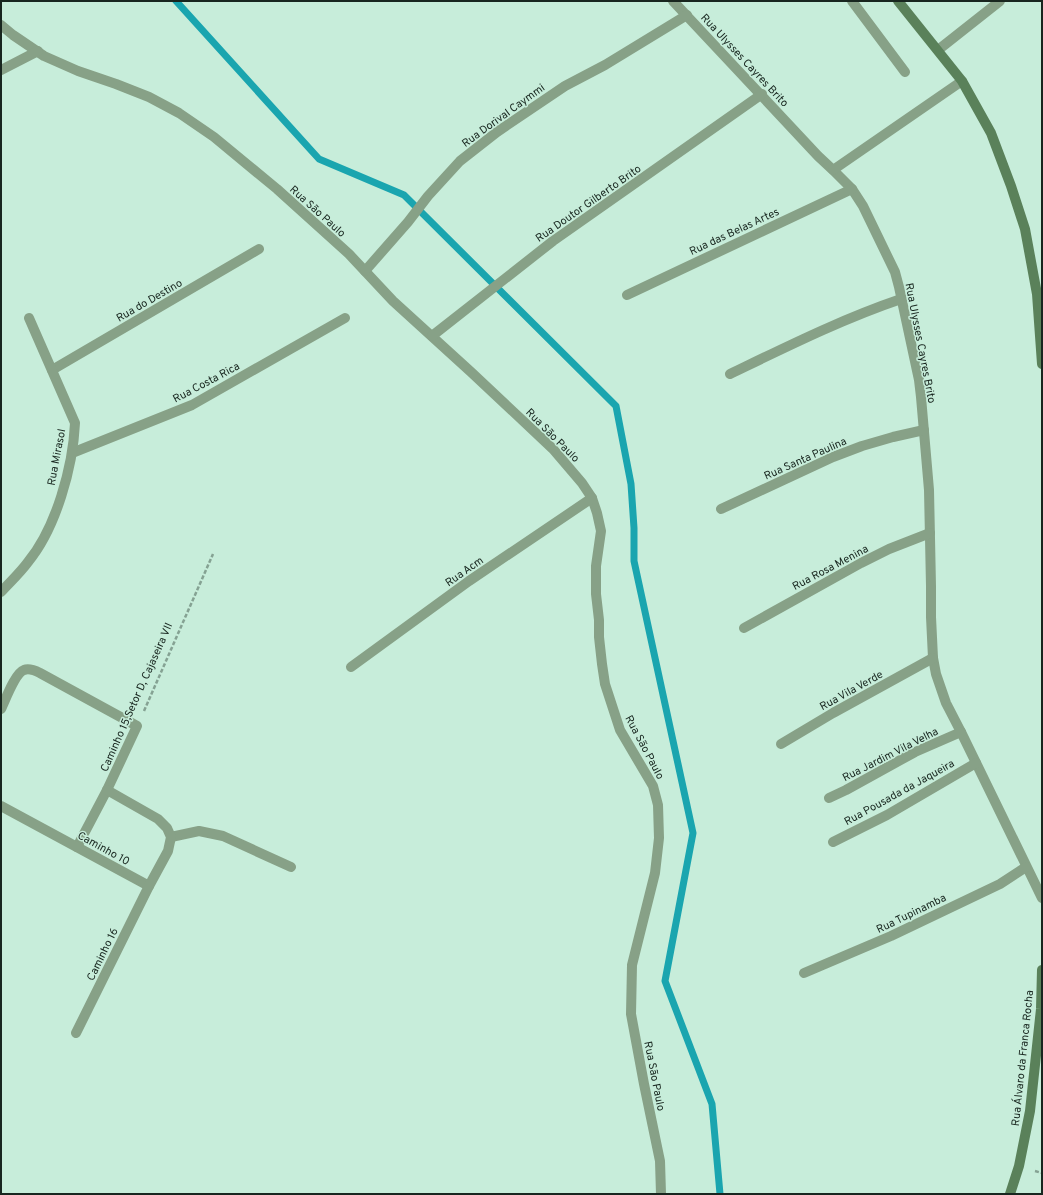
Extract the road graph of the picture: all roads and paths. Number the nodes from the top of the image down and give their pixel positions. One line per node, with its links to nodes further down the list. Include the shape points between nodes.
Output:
1 (673, 1): 5 (street, Rua Ulysses Cayres Brito)
2 (852, 1): 10 (street)
3 (898, 1): 7 (main road)
4 (1000, 1): 7 (street)
5 (687, 15): 12 (street, Rua Ulysses Cayres Brito); 16 (street, Rua Dorival Caymmi, via 565,86 497,132 460,161)
6 (1, 25): 8 (street, Rua São Paulo)
7 (938, 50): 11 (main road)
8 (38, 52): 9 (street); 16 (street, Rua São Paulo, via 78,71 149,97 179,113 277,190 349,254)
9 (1, 70)
10 (905, 72)
11 (962, 81): 13 (street); 22 (main road, via 991,133 1024,229 1037,294)
12 (762, 94): 13 (street, Rua Ulysses Cayres Brito); 21 (street, Rua Doutor Gilberto Brito, via 553,241)
13 (833, 170): 14 (street, Rua Ulysses Cayres Brito)
14 (852, 189): 17 (street, Rua das Belas Artes); 18 (street, Rua Ulysses Cayres Brito, via 895,272)
15 (259, 249): 23 (street, Rua do Destino)
16 (365, 272): 21 (street, Rua São Paulo)
17 (627, 295)
18 (901, 299): 24 (street, via 817,332); 25 (street, Rua Ulysses Cayres Brito, via 918,380)
19 (29, 318): 23 (street, Rua Mirasol)
20 (345, 318): 26 (street, Rua Costa Rica, via 192,405)
21 (432, 336): 27 (street, Rua São Paulo, via 553,449)
22 (1042, 364)
23 (52, 370): 26 (street, Rua Mirasol, via 75,423)
24 (730, 374)
25 (924, 430): 28 (street, Rua Santa Paulina, via 833,456); 29 (street, Rua Ulysses Cayres Brito)
26 (72, 453): 31 (street, Rua Mirasol, via 48,531 29,562)
27 (592, 498): 34 (street, Rua Acm, via 469,581); 53 (street, Rua São Paulo, via 601,531 596,566 596,594 605,684 620,730 653,786 658,805 659,838 654,873 632,965 631,1014 660,1161)
28 (721, 509)
29 (930, 534): 32 (street, Rua Rosa Menina, via 889,549 861,563); 33 (street, Rua Ulysses Cayres Brito)
30 (213, 554): 36 (path, Caminho 15,Setor D, Cajaseira VII)
31 (1, 592)
32 (744, 628)
33 (933, 658): 37 (street, Rua Ulysses Cayres Brito, via 946,703); 38 (street, Rua Vila Verde)
34 (351, 667)
35 (1, 710): 36 (street, via 19,675 24,670 34,671)
36 (137, 726): 40 (street, Caminho 15,Setor D, Cajaseira VII)
37 (961, 732): 39 (street, Rua Ulysses Cayres Brito); 41 (street, Rua Jardim Vila Velha, via 915,752)
38 (781, 744)
39 (976, 763): 44 (street, Rua Pousada da Jaqueira, via 887,815); 47 (street)
40 (107, 790): 43 (street, via 158,819 167,828); 45 (street, Caminho 15,Setor D, Cajaseira VII)
41 (830, 798)
42 (1, 806): 45 (street, Caminho 10)
43 (171, 837): 46 (street, via 199,831 223,836); 48 (street, via 168,851)
44 (833, 842)
45 (77, 847): 48 (street, Caminho 10)
46 (291, 867)
47 (1026, 867): 49 (street); 51 (street, Rua Tupinamba, via 1000,884 891,936)
48 (149, 886): 52 (street, Caminho 16)
49 (1042, 898)
50 (1042, 970): 54 (main road, Rua Álvaro da Franca Rocha, via 1030,1111 1019,1166)
51 (804, 973)
52 (76, 1033)
53 (661, 1194)
54 (1010, 1194)

